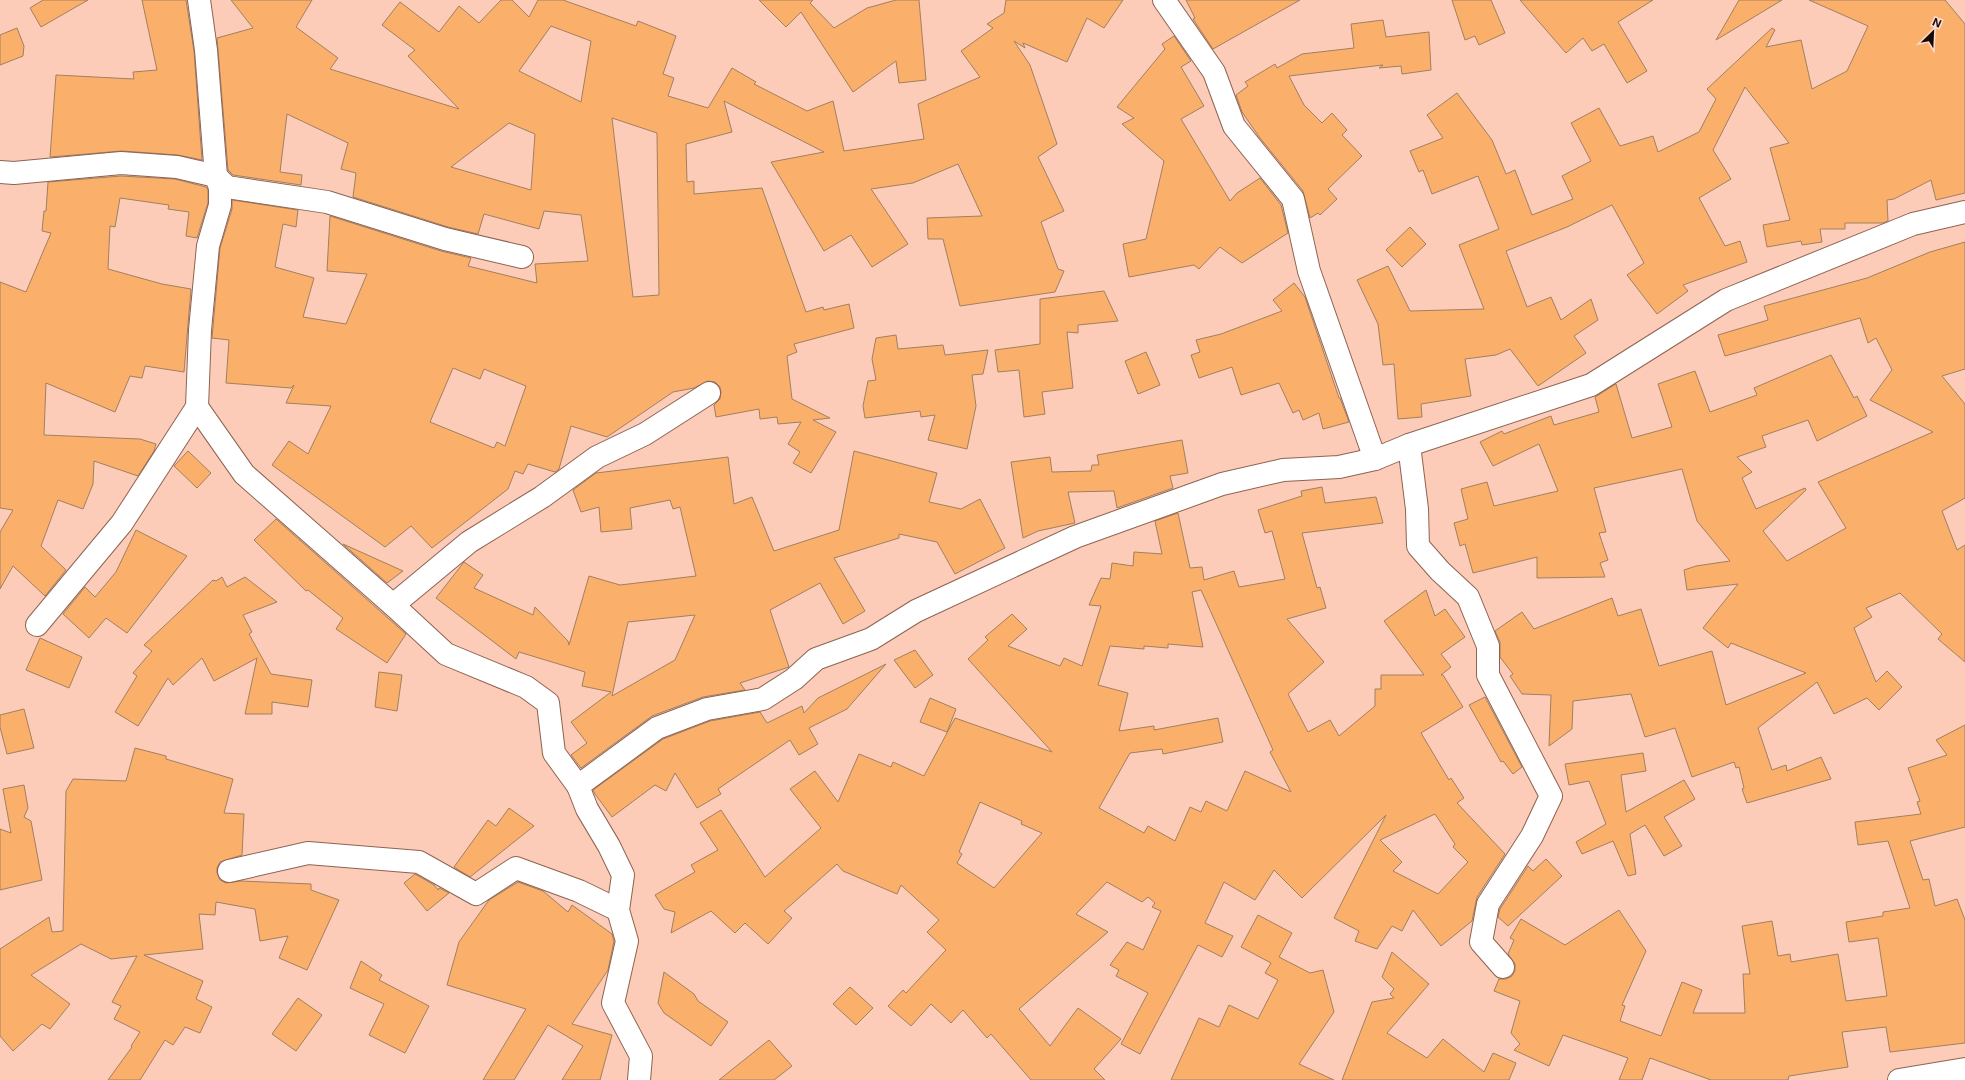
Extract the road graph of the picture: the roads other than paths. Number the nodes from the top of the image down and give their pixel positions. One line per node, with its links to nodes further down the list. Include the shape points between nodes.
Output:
1 (199, 0): 4 (street, via 206,50)
2 (1164, 0): 10 (street, via 1214,72 1234,126 1293,199 1309,271)
3 (0, 172): 4 (street, via 14,173 121,163 177,167)
4 (216, 176): 6 (street, via 227,187 327,202 445,239); 8 (street, via 220,188 220,205 208,246 200,330)
5 (1965, 212): 9 (street, via 1913,224 1726,300 1591,385)
6 (522, 257)
7 (709, 393): 11 (street, via 646,434 597,457 542,497 469,542)
8 (197, 407): 11 (street, via 244,474); 12 (street, via 122,523)
9 (1409, 445): 10 (street); 16 (street, via 1417,509 1418,546 1468,597 1488,646 1488,676 1551,796 1532,836 1488,904 1481,942)
10 (1375, 459): 13 (street, via 1339,467 1283,470 1222,484 1075,537 916,611 871,639 816,659 794,679 763,699 706,709 657,728)
11 (394, 605): 13 (street, via 446,654 526,687 548,703 554,753)
12 (37, 625)
13 (578, 786): 15 (street, via 587,809 623,875)
14 (229, 871): 15 (street, via 308,853 419,862 476,894 516,868 580,891)
15 (618, 910): 18 (street, via 627,941 613,1003 641,1056)
16 (1503, 967)
17 (1965, 1069): 19 (street)
18 (639, 1080)
19 (1900, 1080)

